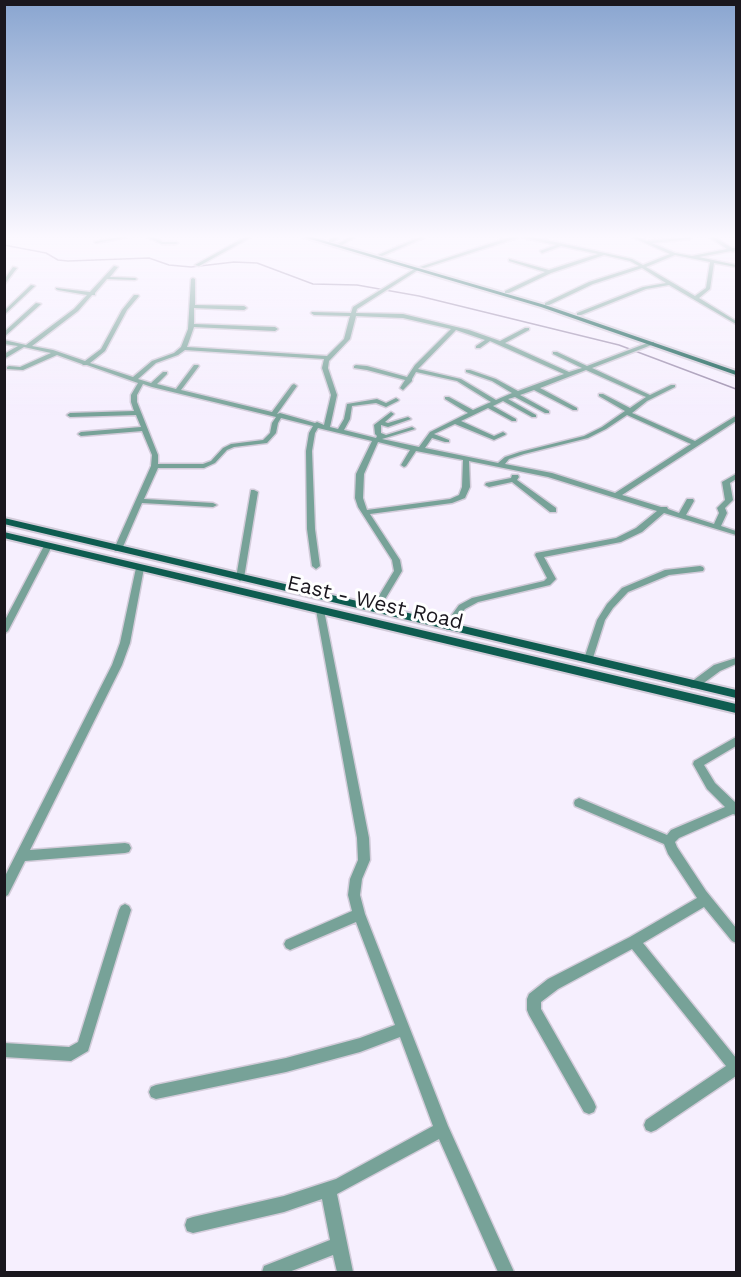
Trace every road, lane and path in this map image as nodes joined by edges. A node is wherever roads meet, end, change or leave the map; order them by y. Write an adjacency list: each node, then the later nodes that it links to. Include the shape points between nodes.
1 (23, 296): 18 (street)
2 (91, 296): 31 (street, via 62,322)
3 (191, 296): 15 (street)
4 (376, 296): 20 (street, via 355,308)
5 (509, 296): 30 (main road)
6 (519, 296): 14 (main road)
7 (565, 296): 14 (street)
8 (626, 296): 19 (street)
9 (692, 296): 12 (street)
10 (700, 296): 12 (street)
11 (136, 297): 38 (street, via 124,310 103,350)
12 (696, 298): 21 (street)
13 (38, 304): 26 (street)
14 (547, 304): 19 (main road)
15 (192, 306): 16 (street); 22 (street)
16 (244, 308)
17 (315, 313): 20 (street)
18 (4, 314)
19 (579, 314): 42 (main road)
20 (354, 315): 24 (street, via 403,316); 37 (street, via 347,339)
21 (736, 323)
22 (191, 324): 23 (street); 33 (street)
23 (275, 329)
24 (454, 329): 27 (street); 44 (street)
25 (527, 329): 29 (street)
26 (4, 334)
27 (490, 339): 29 (street); 32 (street)
28 (6, 343): 31 (street)
29 (500, 343): 47 (street)
30 (652, 343): 40 (street); 48 (main road)
31 (27, 345): 34 (street); 36 (street)
32 (478, 347)
33 (184, 348): 37 (street); 49 (street, via 154,362)
34 (56, 353): 38 (street); 43 (street, via 21,369)
35 (555, 353): 40 (street)
36 (4, 357)
37 (329, 358): 80 (street, via 325,368 334,394)
38 (85, 364): 49 (street)
39 (196, 366): 57 (street)
40 (584, 367): 47 (street); 61 (street)
41 (356, 368): 50 (street)
42 (736, 368)
43 (9, 369)
44 (415, 369): 50 (street); 63 (street, via 459,380)
45 (468, 372): 58 (street, via 494,380)
46 (165, 373): 52 (street)
47 (567, 373): 55 (street)
48 (736, 373)
49 (132, 380): 51 (street)
50 (410, 380): 56 (street)
51 (141, 382): 52 (street); 68 (street, via 133,398)
52 (152, 385): 57 (street)
53 (294, 386): 70 (street)
54 (673, 386): 61 (street)
55 (534, 387): 58 (street); 65 (street)
56 (403, 388)
57 (177, 391): 70 (street)
58 (516, 394): 63 (street); 66 (street)
59 (601, 395): 67 (street)
60 (447, 398): 69 (street)
61 (650, 398): 67 (street)
62 (396, 400): 83 (street, via 386,405 377,401 349,405)
63 (499, 400): 64 (street); 73 (street)
64 (487, 405): 69 (street); 76 (street)
65 (575, 409)
66 (547, 412)
67 (629, 412): 89 (street); 93 (street, via 586,437 522,453)
68 (137, 413): 72 (street); 81 (street)
69 (473, 413): 77 (street)
70 (277, 414): 79 (street); 94 (street, via 273,433 265,442 225,448 204,466)
71 (391, 414): 78 (street)
72 (70, 415)
73 (534, 416)
74 (736, 417): 89 (street)
75 (408, 419): 78 (street)
76 (514, 420)
77 (454, 421): 85 (street, via 492,440); 86 (street)
78 (382, 423): 87 (street, via 377,425)
79 (317, 424): 80 (street); 114 (street, via 309,451)
80 (327, 427): 83 (street)
81 (144, 429): 84 (street); 94 (street)
82 (412, 429): 87 (street)
83 (341, 430): 87 (street)
84 (81, 434)
85 (503, 434)
86 (430, 435): 88 (street); 90 (street)
87 (378, 439): 90 (street); 106 (street, via 358,485)
88 (447, 441)
89 (696, 444): 100 (street)
90 (417, 449): 91 (street); 92 (street)
91 (466, 458): 93 (street); 106 (street, via 466,487 462,496 452,501)
92 (404, 465)
93 (500, 465): 95 (street)
94 (155, 466): 101 (street)
95 (521, 469): 97 (street); 100 (street)
96 (736, 476): 109 (street, via 726,482 729,500 721,508 723,513)
97 (513, 480): 98 (street); 105 (street)
98 (489, 485)
99 (254, 492): 117 (street)
100 (617, 495): 104 (street)
101 (141, 501): 103 (street); 113 (street)
102 (690, 501): 107 (street)
103 (213, 505)
104 (664, 509): 107 (street); 120 (street, via 639,530 618,540 539,555 552,579 547,583 475,600 462,607)
105 (552, 510)
106 (366, 512): 118 (street, via 396,560 398,571)
107 (682, 515): 109 (street)
108 (4, 521): 113 (main road, East - West Road)
109 (717, 526): 110 (street)
110 (736, 533)
111 (4, 535): 112 (main road, East - West Road)
112 (48, 546): 115 (main road, East - West Road); 121 (street)
113 (118, 549): 117 (main road, East - West Road)
114 (316, 566)
115 (140, 568): 119 (main road, East - West Road); 132 (street, via 117,665)
116 (700, 569): 122 (street, via 668,572 625,590 601,620)
117 (240, 578): 118 (main road, East - West Road)
118 (375, 609): 120 (main road, East - West Road)
119 (320, 610): 126 (main road, East - West Road); 136 (street, via 363,838 364,860 354,895)
120 (447, 627): 122 (main road, East - West Road)
121 (4, 631)
122 (589, 659): 124 (main road, East - West Road)
123 (736, 661): 124 (street, via 717,668)
124 (694, 685): 125 (main road, East - West Road)
125 (736, 694)
126 (736, 709)
127 (736, 741): 129 (street, via 698,764 711,786)
128 (579, 802): 130 (street)
129 (735, 809): 130 (street, via 675,834)
130 (669, 841): 134 (street)
131 (125, 848): 132 (street)
132 (21, 856): 133 (street)
133 (4, 891)
134 (705, 900): 137 (street); 138 (street)
135 (125, 910): 141 (street, via 83,1046 71,1054)
136 (359, 914): 139 (street); 140 (street)
137 (736, 937)
138 (634, 941): 142 (street); 144 (street, via 553,984 534,999 534,1010)
139 (290, 945)
140 (403, 1029): 143 (street, via 286,1065); 146 (street)
141 (4, 1050)
142 (736, 1068): 145 (street)
143 (156, 1092)
144 (589, 1107)
145 (651, 1125)
146 (442, 1129): 147 (street); 152 (street)
147 (328, 1190): 148 (street); 149 (street)
148 (193, 1225)
149 (338, 1245): 150 (street); 151 (street)
150 (270, 1272)
151 (345, 1272)
152 (506, 1272)

